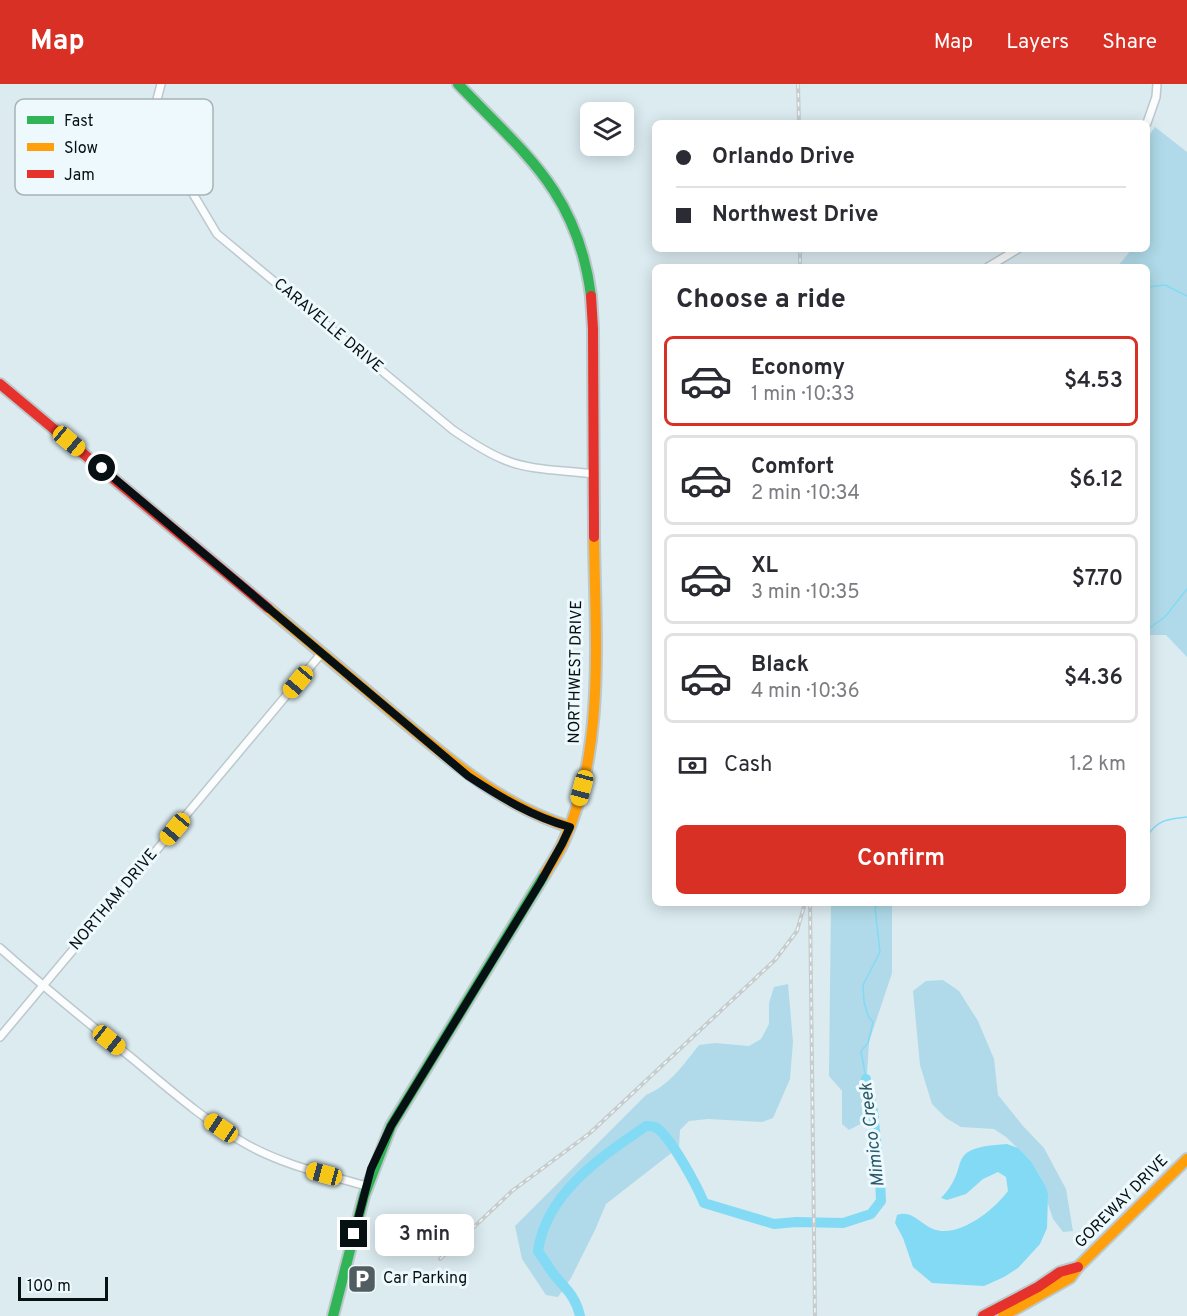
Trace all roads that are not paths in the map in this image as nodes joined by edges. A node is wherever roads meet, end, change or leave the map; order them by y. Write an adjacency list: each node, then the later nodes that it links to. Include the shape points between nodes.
1 (161, 84): 4 (street, CARAVELLE DRIVE)
2 (458, 84): 10 (street, NORTHWEST DRIVE, via 545,177 566,207 580,240 591,297)
3 (1157, 84): 5 (street)
4 (157, 99)
5 (1149, 120)
6 (194, 195): 10 (street, CARAVELLE DRIVE, via 217,234 470,442 507,461)
7 (1013, 252): 8 (street)
8 (993, 264)
9 (0, 384): 11 (street)
10 (593, 474): 12 (street, NORTHWEST DRIVE, via 593,728 586,776)
11 (321, 654): 12 (street, via 468,776 519,806); 14 (street, NORTHAM DRIVE)
12 (570, 827): 17 (street, NORTHWEST DRIVE, via 540,883 391,1126)
13 (0, 948): 14 (street)
14 (43, 986): 15 (street, NORTHAM DRIVE); 17 (street, via 191,1107 246,1144 280,1161)
15 (0, 1037)
16 (1187, 1159): 18 (street, GOREWAY DRIVE)
17 (366, 1186): 19 (street, NORTHWEST DRIVE)
18 (1078, 1267): 20 (street, GOREWAY DRIVE, via 1067,1269); 21 (street, GOREWAY DRIVE, via 1070,1278)
19 (333, 1316)
20 (983, 1316)
21 (1003, 1316)

